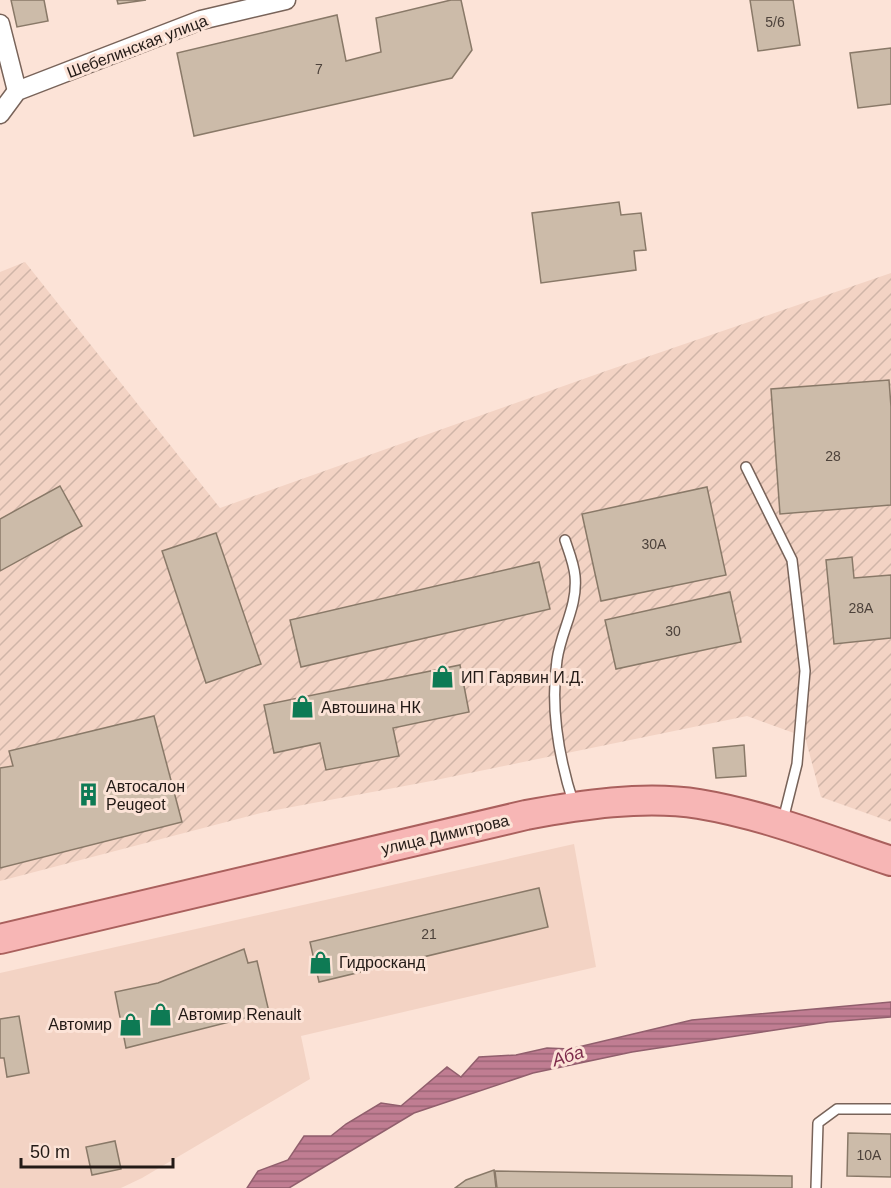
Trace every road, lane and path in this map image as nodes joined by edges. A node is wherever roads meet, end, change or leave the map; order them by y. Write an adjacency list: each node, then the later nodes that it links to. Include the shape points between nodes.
1 (286, 0): 3 (street, Шебелинская улица, via 201,20)
2 (0, 24): 3 (street)
3 (17, 92): 4 (street)
4 (0, 114)
5 (746, 467): 8 (lane, via 792,560 805,671 796,764)
6 (565, 540): 7 (lane, via 575,574 575,592 561,638 555,705 558,749)
7 (575, 807): 8 (main road, улица Димитрова, via 640,801 697,804); 10 (main road, улица Димитрова, via 526,815)
8 (782, 825): 9 (main road, улица Димитрова)
9 (891, 861)
10 (0, 939)
11 (891, 1109): 12 (lane, via 837,1109 818,1123)
12 (816, 1188)

